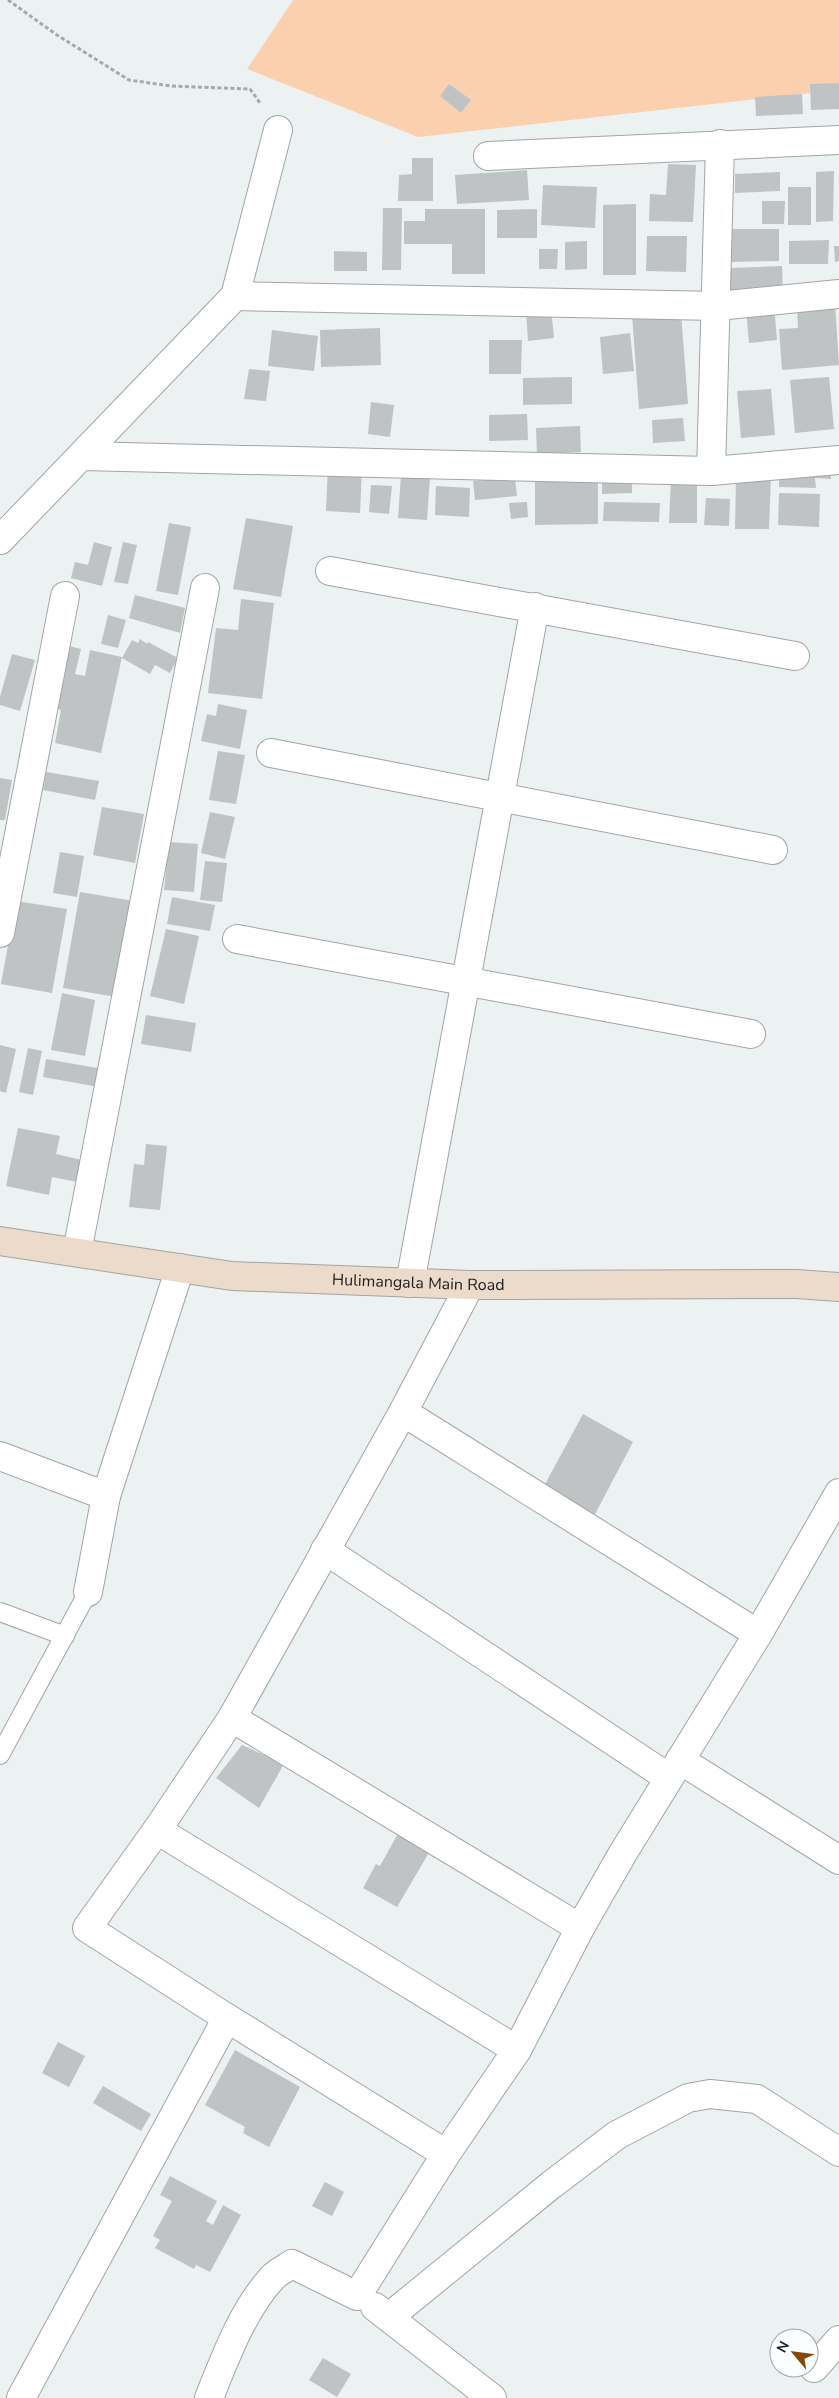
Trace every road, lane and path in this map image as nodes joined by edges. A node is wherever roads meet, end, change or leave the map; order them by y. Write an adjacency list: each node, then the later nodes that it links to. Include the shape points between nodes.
1 (8, 0): 2 (path, via 129,80 171,86 250,89)
2 (278, 130): 7 (street)
3 (839, 140): 4 (street)
4 (720, 144): 5 (street); 8 (street)
5 (488, 156)
6 (839, 294): 8 (street)
7 (235, 296): 8 (street); 9 (street)
8 (717, 306): 11 (street)
9 (82, 456): 11 (street); 12 (street)
10 (839, 460): 11 (street)
11 (711, 471)
12 (0, 540)
13 (330, 570): 16 (street)
14 (205, 588): 26 (street)
15 (65, 596): 21 (street)
16 (535, 607): 17 (street); 19 (street)
17 (795, 656)
18 (271, 753): 19 (street)
19 (500, 797): 20 (street); 23 (street)
20 (773, 850)
21 (0, 933)
22 (237, 939): 23 (street)
23 (465, 983): 24 (street); 28 (street)
24 (751, 1034)
25 (0, 1241): 26 (street, Hulimangala Main Road)
26 (77, 1252): 27 (street, Hulimangala Main Road)
27 (180, 1268): 28 (street, Hulimangala Main Road, via 232,1276); 34 (street)
28 (410, 1283): 29 (street, Hulimangala Main Road)
29 (470, 1285): 30 (street, Hulimangala Main Road, via 797,1284); 31 (street)
30 (839, 1287)
31 (403, 1412): 35 (street); 38 (street)
32 (0, 1456): 34 (street)
33 (839, 1493): 38 (street)
34 (106, 1496): 36 (street)
35 (325, 1550): 40 (street); 42 (street)
36 (88, 1592): 39 (lane)
37 (0, 1612): 39 (lane)
38 (758, 1634): 42 (street)
39 (65, 1636): 41 (lane)
40 (232, 1718): 43 (street); 45 (street)
41 (0, 1755)
42 (674, 1769): 44 (street); 45 (street)
43 (157, 1830): 46 (street, via 87,1928); 47 (street)
44 (839, 1860)
45 (580, 1928): 47 (street)
46 (227, 2018): 49 (street); 54 (street)
47 (517, 2050): 49 (street)
48 (839, 2152): 51 (street, via 757,2099 710,2094 688,2098 617,2135)
49 (446, 2154): 50 (street)
50 (357, 2296): 51 (street); 55 (street, via 292,2264 274,2276 256,2298 240,2328)
51 (389, 2316): 56 (street)
52 (839, 2340): 53 (street)
53 (819, 2362)
54 (21, 2398)
55 (210, 2398)
56 (492, 2398)

